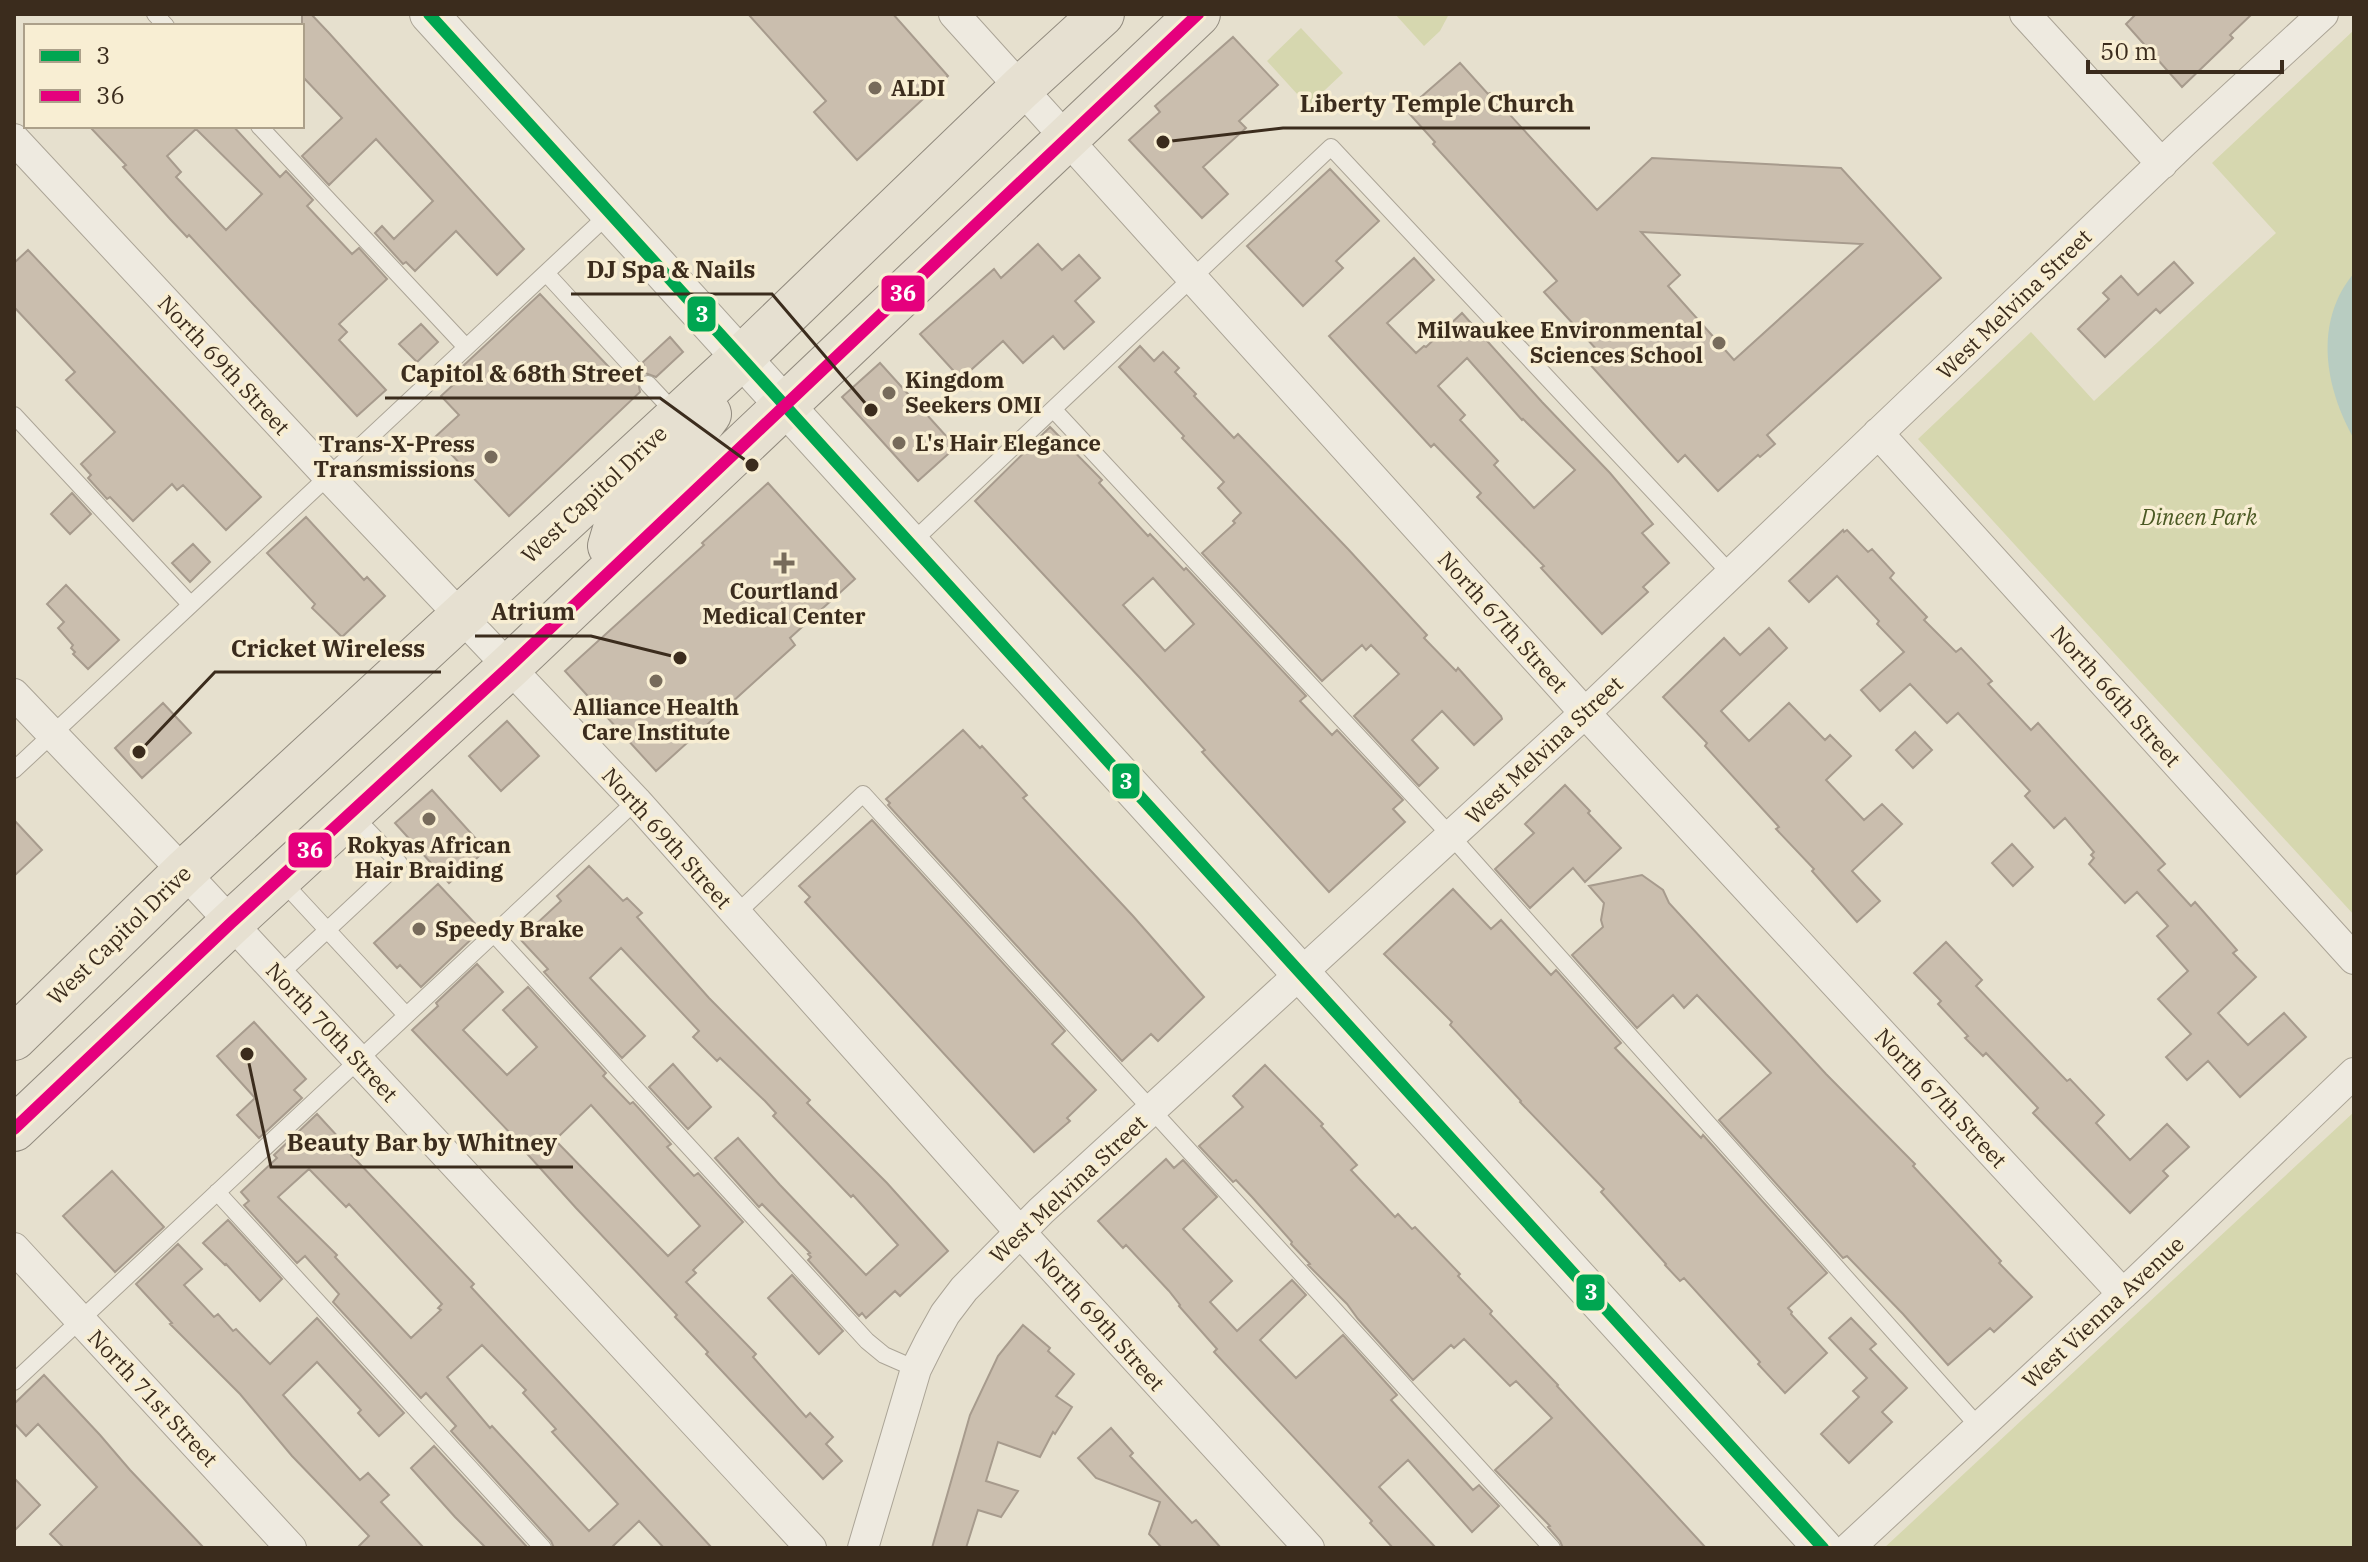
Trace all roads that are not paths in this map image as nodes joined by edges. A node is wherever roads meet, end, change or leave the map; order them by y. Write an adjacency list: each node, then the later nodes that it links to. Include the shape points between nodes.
1 (429, 14): 12 (street)
2 (954, 14): 7 (street, North 67th Street)
3 (1102, 14): 7 (main road, West Capitol Drive)
4 (1198, 14): 9 (main road)
5 (2025, 14): 11 (street)
6 (2310, 18): 11 (street, West Melvina Street)
7 (1021, 88): 9 (street, North 67th Street); 13 (main road, West Capitol Drive)
8 (261, 128): 16 (lane)
9 (1067, 137): 15 (street, North 67th Street); 20 (main road)
10 (14, 139): 25 (street, North 69th Street)
11 (2162, 164): 24 (street, West Melvina Street)
12 (610, 213): 14 (lane); 17 (street)
13 (877, 227): 17 (main road, West Capitol Drive); 20 (main road, via 866,263 817,318 786,372)
14 (546, 273): 16 (lane); 18 (lane)
15 (1192, 277): 21 (lane); 28 (lane, via 1331,147); 33 (street, North 67th Street)
16 (466, 347): 25 (lane)
17 (740, 359): 20 (street); 23 (main road, West Capitol Drive); 27 (main road, via 705,422 616,526 609,543)
18 (635, 370)
19 (648, 384): 23 (lane)
20 (784, 405): 26 (street); 27 (main road)
21 (1053, 409): 26 (lane); 38 (lane)
22 (14, 415): 29 (lane)
23 (678, 416): 30 (main road, West Capitol Drive)
24 (1878, 433): 28 (street, West Melvina Street); 45 (street, North 66th Street)
25 (328, 476): 29 (lane); 30 (street, North 69th Street)
26 (910, 544): 46 (street)
27 (613, 568): 31 (main road)
28 (1731, 574): 33 (street, West Melvina Street)
29 (190, 604): 34 (lane)
30 (461, 617): 31 (street, North 69th Street); 39 (main road, West Capitol Drive)
31 (509, 667): 36 (street, North 69th Street); 37 (main road)
32 (14, 694): 34 (street, North 70th Street)
33 (1585, 713): 38 (street, West Melvina Street); 57 (street, North 67th Street)
34 (52, 734): 35 (lane); 39 (street, North 70th Street)
35 (14, 770)
36 (636, 801): 41 (street, North 69th Street); 44 (lane)
37 (351, 812): 40 (main road); 43 (lane, via 399,863)
38 (1451, 836): 46 (street, West Melvina Street); 61 (lane)
39 (184, 872): 42 (street, North 70th Street); 49 (main road, West Capitol Drive)
40 (280, 879): 42 (main road); 43 (lane)
41 (736, 914): 52 (lane, via 863,794); 55 (street, North 69th Street)
42 (231, 923): 47 (street, North 70th Street); 53 (main road)
43 (327, 930): 47 (lane); 48 (lane)
44 (494, 934): 48 (lane); 59 (lane, via 867,1341)
45 (2354, 959)
46 (1302, 973): 52 (street, West Melvina Street); 68 (street)
47 (279, 975): 50 (street, North 70th Street)
48 (406, 1015): 50 (lane)
49 (14, 1038)
50 (358, 1060): 54 (lane); 64 (street, North 70th Street)
51 (2354, 1073): 57 (street, West Vienna Avenue)
52 (1151, 1111): 55 (street, West Melvina Street); 67 (lane)
53 (14, 1129)
54 (217, 1192): 58 (lane); 63 (lane)
55 (1020, 1232): 59 (street, West Melvina Street, via 945,1314); 66 (street, North 69th Street)
56 (14, 1248): 58 (street, North 71st Street)
57 (2123, 1294): 61 (street, West Vienna Avenue)
58 (80, 1320): 60 (lane); 62 (street, North 71st Street)
59 (916, 1369): 65 (street, West Melvina Street)
60 (14, 1382)
61 (1979, 1427): 69 (street, West Vienna Avenue)
62 (291, 1548)
63 (543, 1548)
64 (811, 1548)
65 (863, 1548)
66 (1309, 1548)
67 (1552, 1548)
68 (1823, 1548)
69 (1849, 1548)

